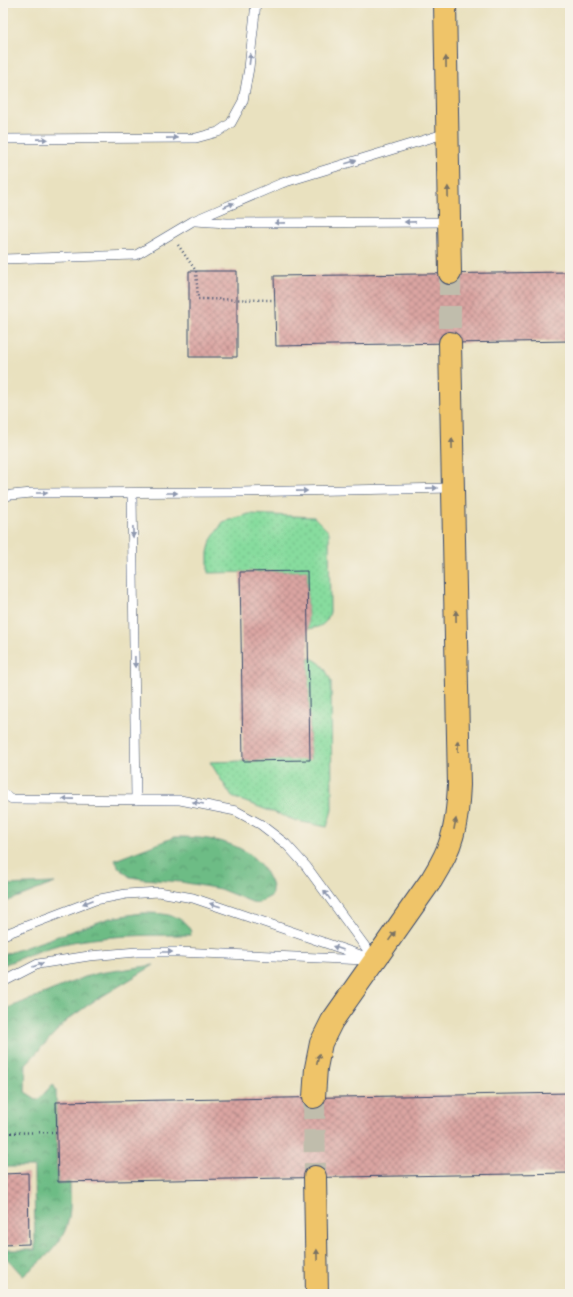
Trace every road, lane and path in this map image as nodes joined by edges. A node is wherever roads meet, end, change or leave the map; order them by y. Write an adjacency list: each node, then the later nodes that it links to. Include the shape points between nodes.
1 (256, 3): 4 (lane, one-way to 1, via 196,138 218,132 231,123 243,101)
2 (445, 3): 3 (highway, one-way to 2)
3 (447, 133): 5 (lane, one-way to 3, via 282,183); 6 (highway, one-way to 3)
4 (3, 139)
5 (193, 221): 6 (lane, one-way to 5); 7 (lane)
6 (449, 222): 9 (highway)
7 (170, 234): 8 (lane, via 136,255); 10 (path, via 196,271 198,299)
8 (3, 259)
9 (450, 274)
10 (275, 300)
11 (450, 343): 12 (highway, one-way to 11)
12 (453, 488): 13 (lane, one-way to 12); 18 (highway, one-way to 12, via 443,860 452,838 458,809)
13 (132, 493): 14 (lane, one-way to 13, via 32,493); 16 (lane, one-way to 16)
14 (3, 497)
15 (3, 794): 16 (lane, one-way to 15, via 12,799)
16 (136, 800): 18 (lane, one-way to 16, via 306,866 286,844 260,824 236,810 180,800)
17 (3, 935): 18 (lane, one-way to 17, via 206,902 160,892 126,894 96,900)
18 (375, 960): 19 (lane, one-way to 18, via 38,964 137,952); 20 (highway, one-way to 18, via 316,1068 322,1043 332,1021)
19 (3, 982)
20 (314, 1097)
21 (57, 1132): 22 (path)
22 (3, 1133)
23 (315, 1177): 24 (highway, one-way to 23)
24 (317, 1294)

